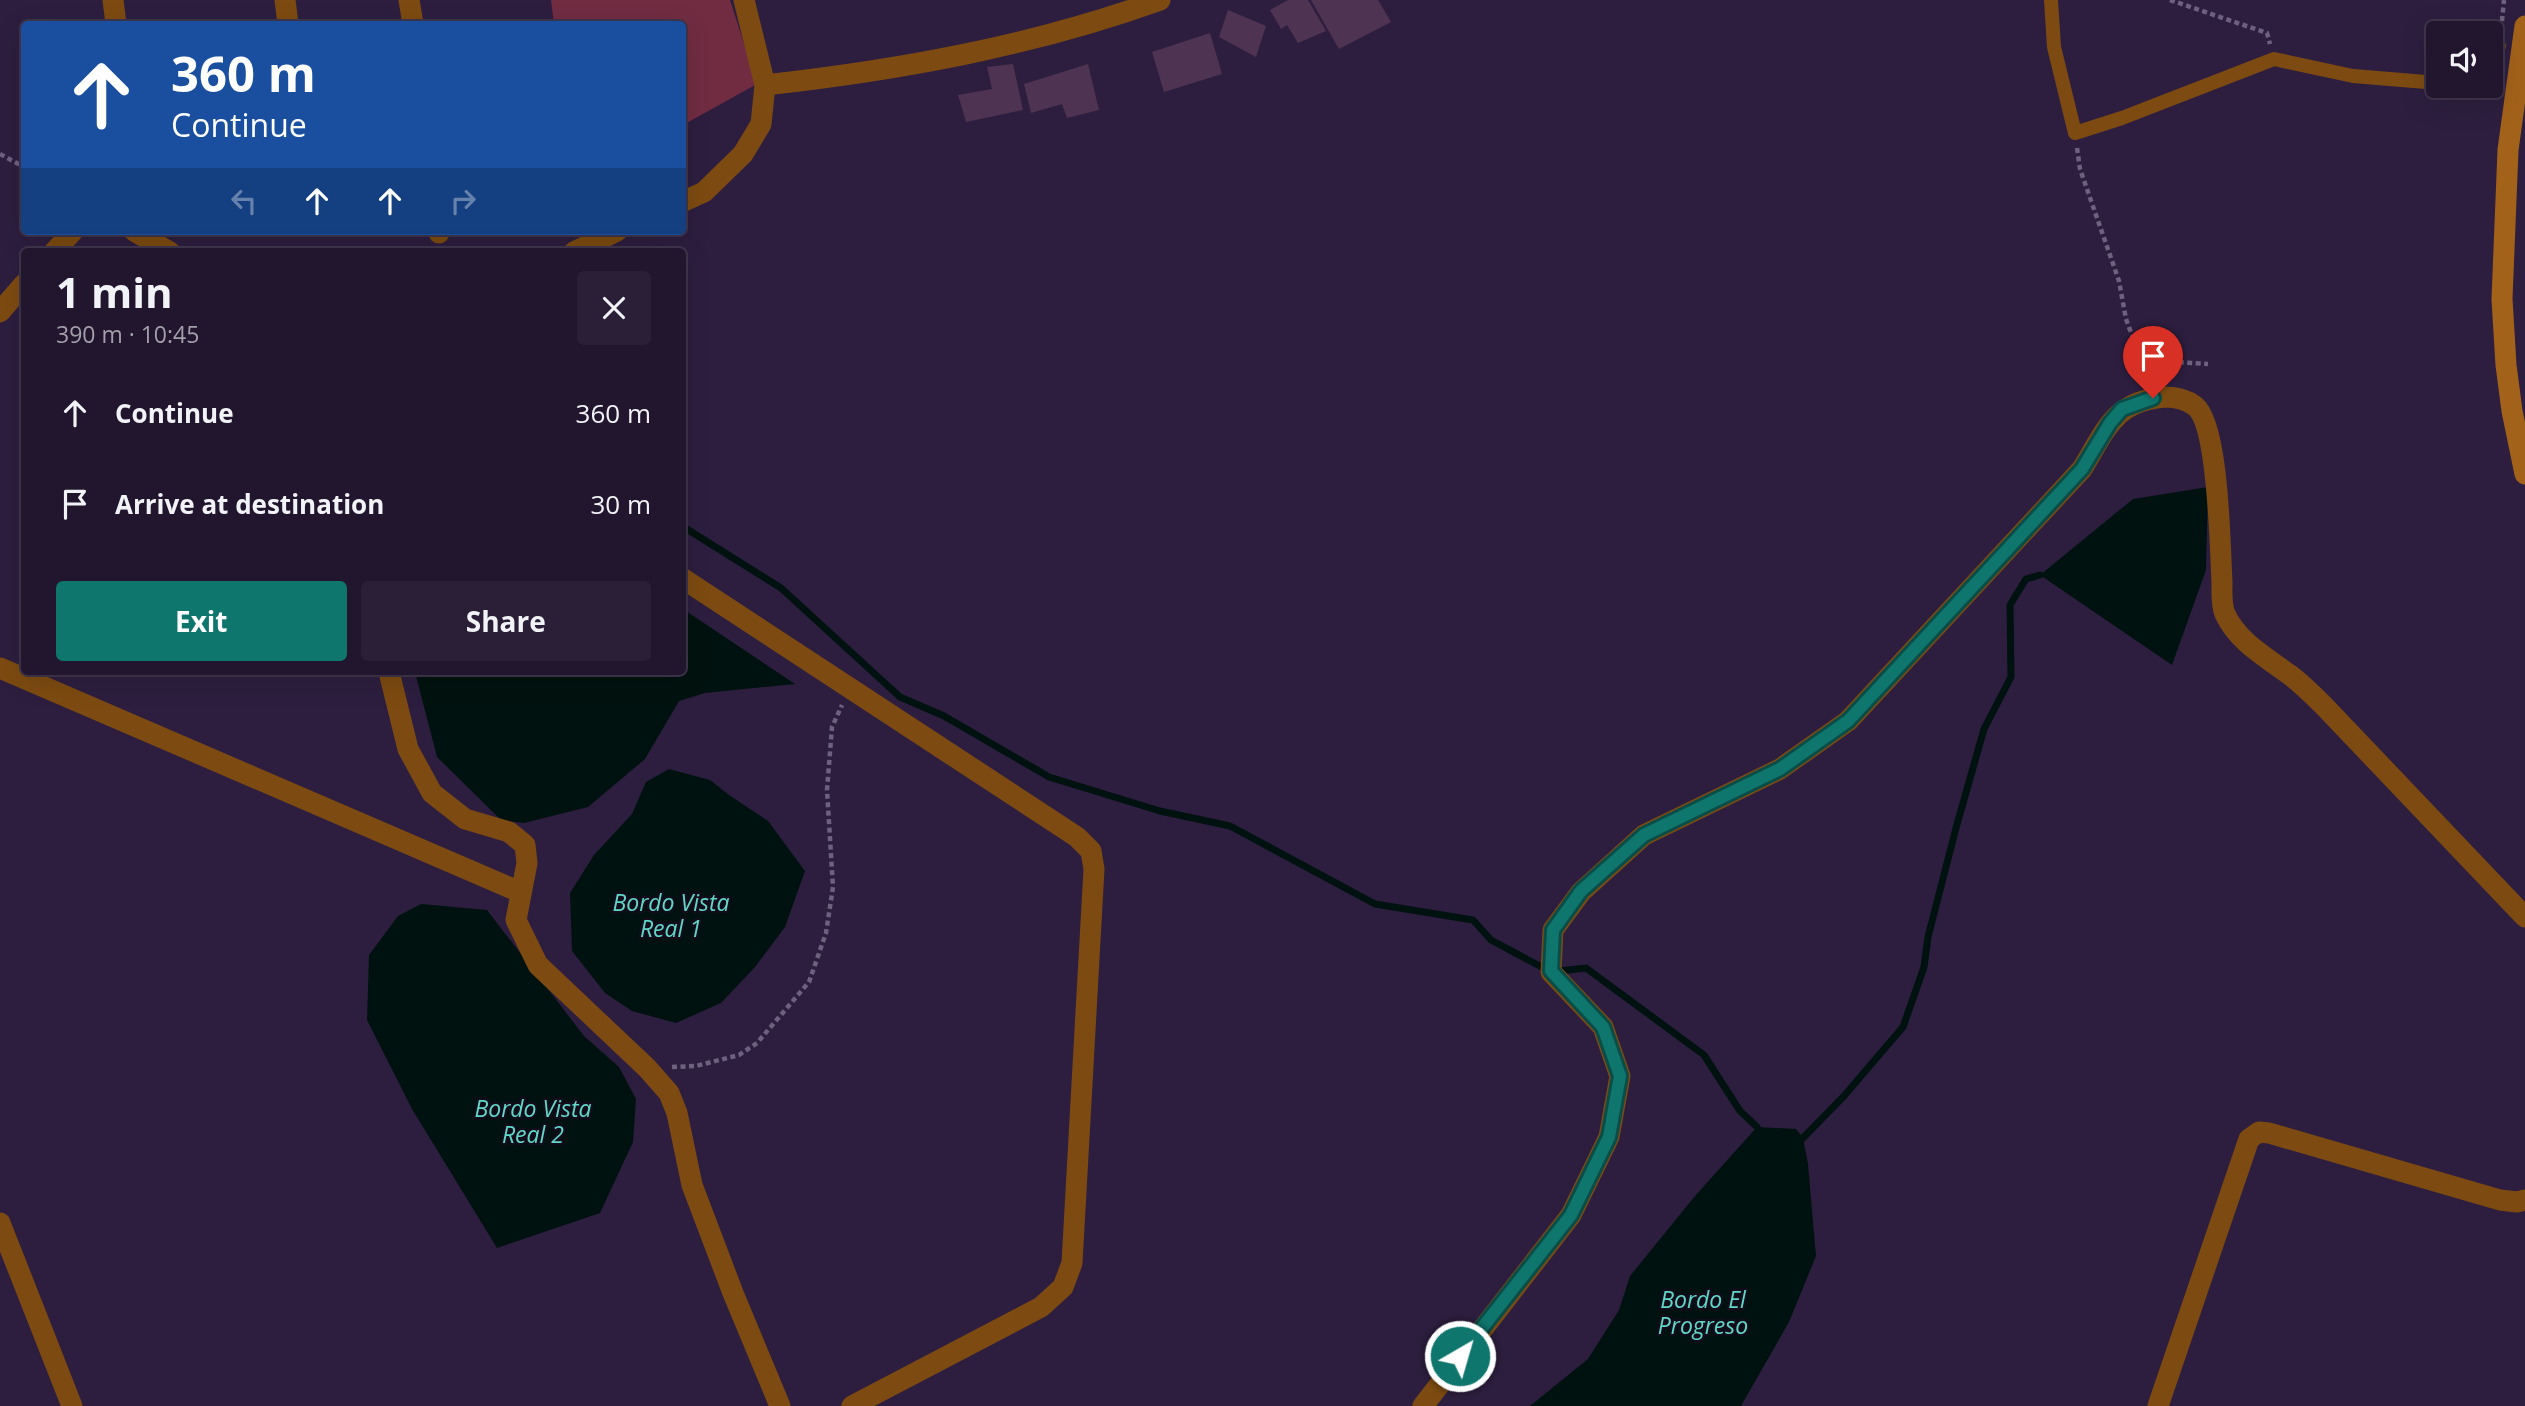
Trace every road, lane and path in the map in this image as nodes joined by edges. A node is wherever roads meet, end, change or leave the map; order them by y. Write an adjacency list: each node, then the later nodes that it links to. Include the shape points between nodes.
1 (113, 0): 8 (street)
2 (285, 0): 9 (street)
3 (409, 0): 10 (street)
4 (744, 0): 14 (street)
5 (1160, 0): 14 (street, via 1103,21 1007,46 915,65)
6 (2051, 0): 15 (lane, via 2054,47)
7 (2170, 0): 12 (path, via 2267,33)
8 (116, 21)
9 (288, 21)
10 (412, 21)
11 (2525, 26): 28 (street, via 2508,150 2502,299 2512,411)
12 (2274, 59): 13 (lane, via 2353,76); 15 (lane)
13 (2426, 82)
14 (765, 85): 18 (street, via 761,124 743,154 704,192)
15 (2075, 133): 27 (path, via 2080,169 2137,349 2161,361)
16 (0, 153): 17 (path)
17 (21, 165)
18 (686, 200)
19 (69, 235): 22 (street)
20 (141, 235): 23 (street)
21 (609, 235): 24 (street)
22 (58, 248)
23 (163, 248)
24 (582, 248)
25 (21, 288): 26 (street)
26 (0, 312)
27 (2208, 364)
28 (2525, 474)
29 (686, 581): 40 (street, via 1077,837 1091,851 1094,869 1072,1263 1063,1287 1041,1307)
30 (0, 668): 33 (street)
31 (390, 675): 33 (street, via 408,749 432,793 465,819 509,832 525,845 527,863)
32 (839, 708): 35 (path, via 832,727 827,790 833,887 826,933 809,982 757,1043 739,1055 696,1066)
33 (520, 892): 35 (street, via 516,920 538,965)
34 (2525, 917): 41 (street, via 2325,707 2242,638 2224,612 2218,493 2206,426 2196,406 2176,397 2153,398 2122,409 2082,469 1848,721 1780,769 1644,835 1581,891 1553,930 1551,971 1603,1027 1620,1076 1609,1137 1571,1215)
35 (647, 1068): 39 (street, via 669,1093 677,1113 692,1185)
36 (2525, 1200): 42 (street, via 2500,1200 2259,1132 2249,1139)
37 (0, 1223): 38 (street)
38 (72, 1406)
39 (780, 1406)
40 (852, 1406)
41 (1423, 1406)
42 (2158, 1406)

